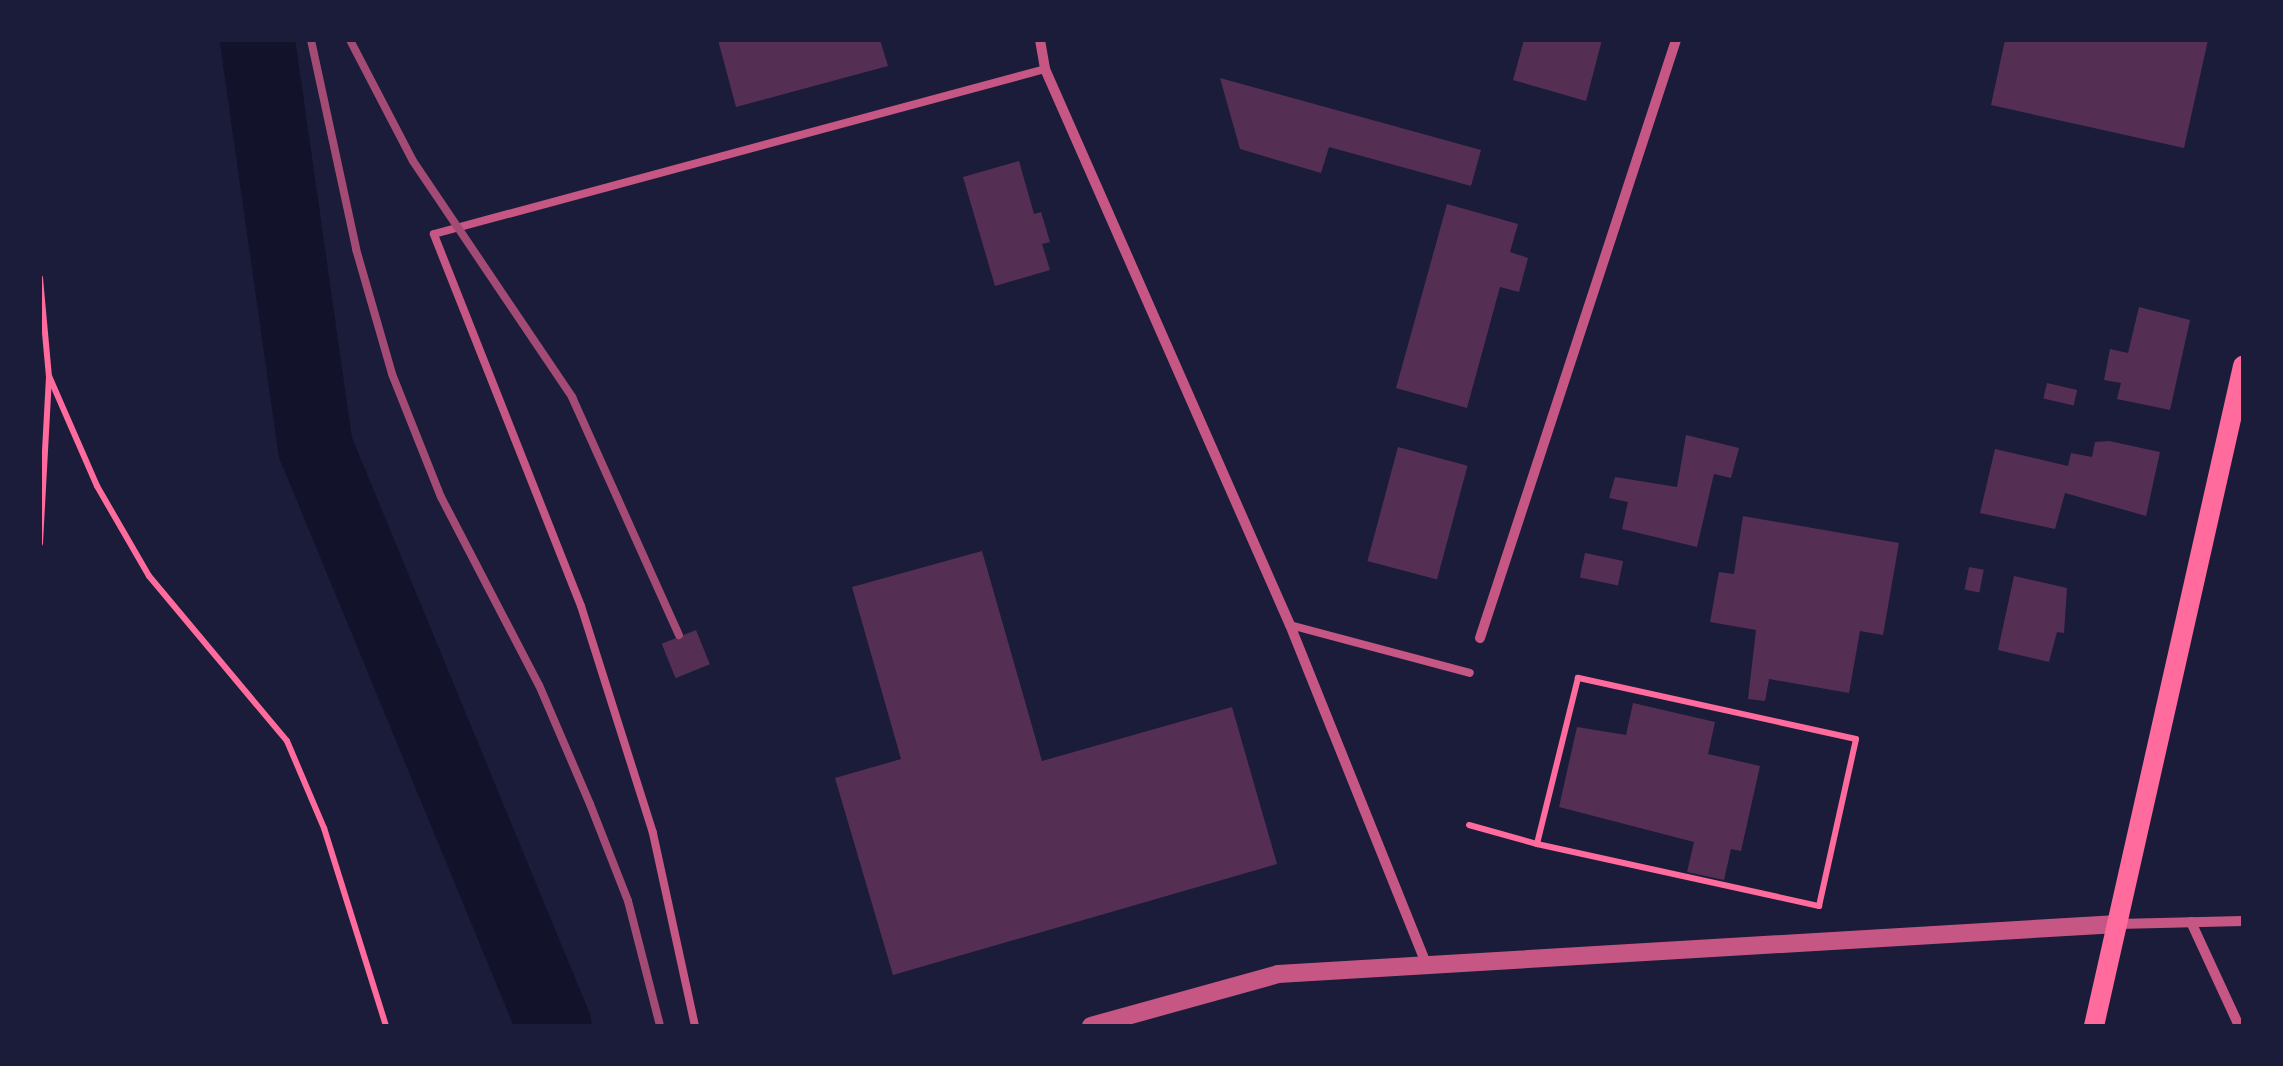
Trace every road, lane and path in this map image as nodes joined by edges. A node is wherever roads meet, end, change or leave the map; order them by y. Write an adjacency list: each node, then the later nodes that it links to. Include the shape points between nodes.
1 (1040, 40): 3 (street)
2 (1676, 40): 9 (street)
3 (1046, 69): 8 (street); 18 (lane, via 434,234 580,606 652,832)
4 (40, 278): 6 (path)
5 (2243, 366): 15 (main road)
6 (50, 376): 7 (path); 17 (path, via 96,486 149,576 287,741 324,828)
7 (40, 543)
8 (1290, 625): 10 (lane); 16 (street)
9 (1480, 638)
10 (1470, 673)
11 (1469, 825): 12 (path)
12 (1536, 844): 12 (path, via 1819,906 1856,739 1578,678)
13 (2243, 921): 14 (street)
14 (2192, 922): 15 (street); 21 (street)
15 (2118, 924): 16 (street); 20 (main road)
16 (1425, 962): 19 (street, via 1278,974)
17 (386, 1026)
18 (695, 1026)
19 (1091, 1026)
20 (2094, 1026)
21 (2239, 1026)

